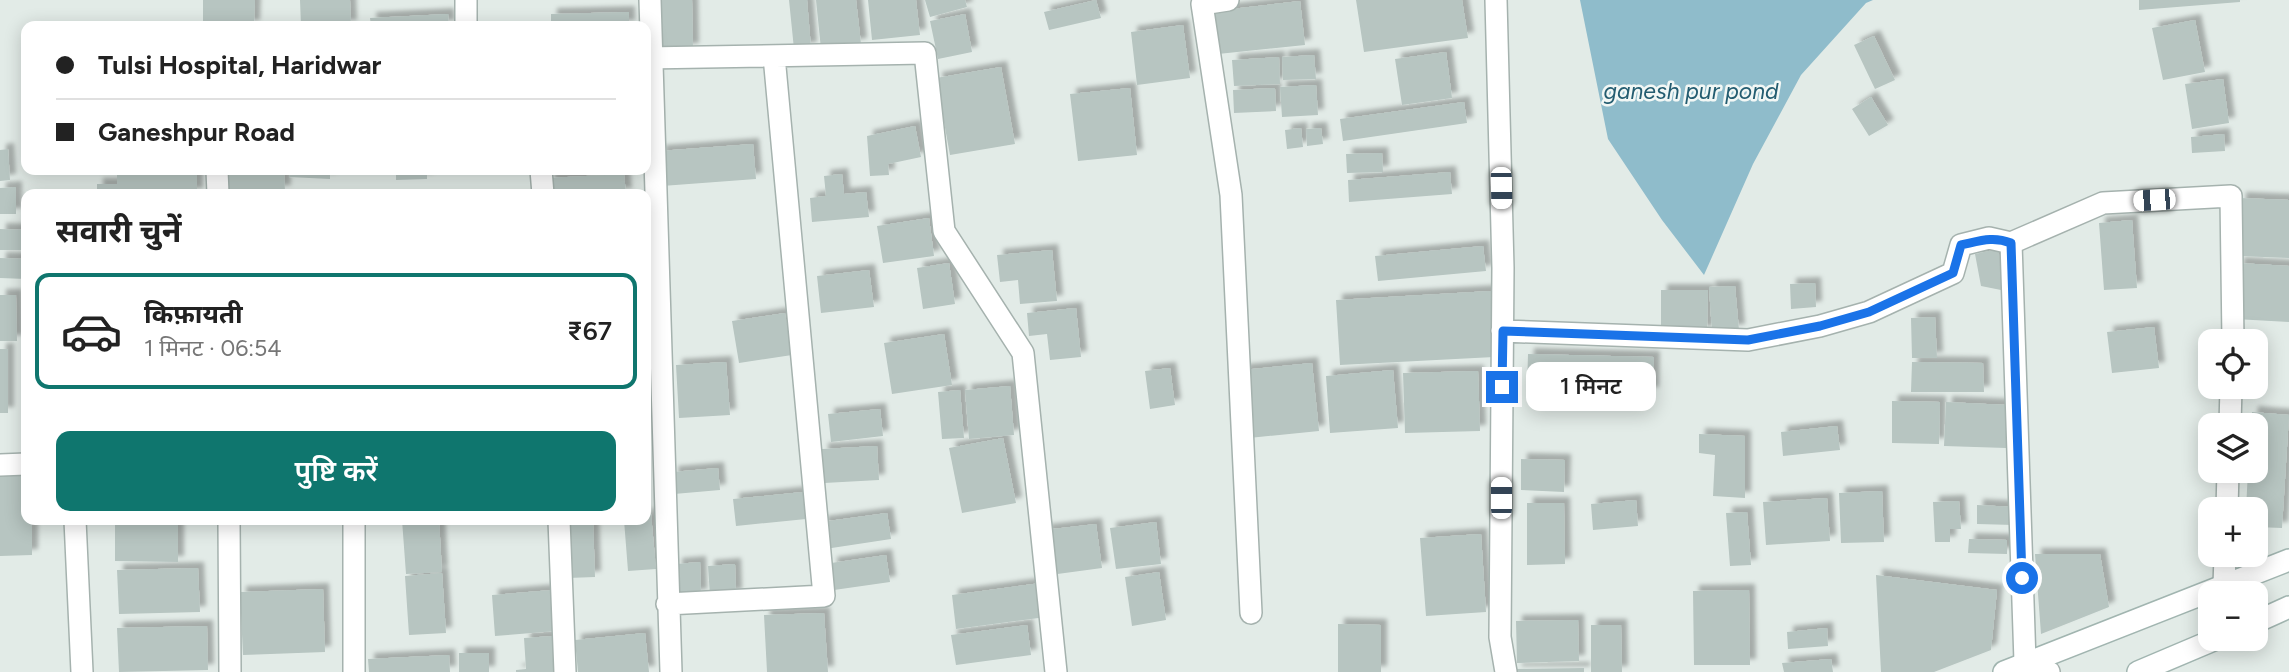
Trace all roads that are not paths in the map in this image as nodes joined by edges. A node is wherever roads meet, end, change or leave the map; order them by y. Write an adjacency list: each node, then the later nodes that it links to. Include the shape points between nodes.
1 (466, 0): 5 (street)
2 (650, 0): 6 (street)
3 (1228, 0): 24 (street, via 1202,4 1231,195)
4 (1496, 0): 12 (street)
5 (466, 21)
6 (650, 21)
7 (774, 56): 8 (street); 22 (street, via 824,596); 33 (street, via 925,53 944,231 1023,353)
8 (651, 58)
9 (651, 119): 22 (street)
10 (2011, 243): 11 (street, via 2103,203 2231,196); 12 (street, via 1989,238 1961,245 1953,273 1869,312 1748,340); 27 (street)
11 (2233, 329)
12 (1503, 331): 34 (street, via 1500,637)
13 (21, 464): 14 (street)
14 (0, 465)
15 (75, 525): 28 (street)
16 (229, 525): 29 (street)
17 (354, 525): 30 (street)
18 (559, 525): 31 (street)
19 (2289, 560): 20 (street)
20 (2236, 581)
21 (2198, 596): 27 (street)
22 (667, 604): 32 (street)
23 (2289, 607): 25 (street)
24 (1251, 613)
25 (2268, 617)
26 (2198, 647): 37 (street)
27 (2025, 662): 35 (street); 36 (street)
28 (82, 672)
29 (230, 672)
30 (354, 672)
31 (565, 672)
32 (670, 672)
33 (1056, 672)
34 (1506, 672)
35 (2004, 672)
36 (2049, 672)
37 (2138, 672)

